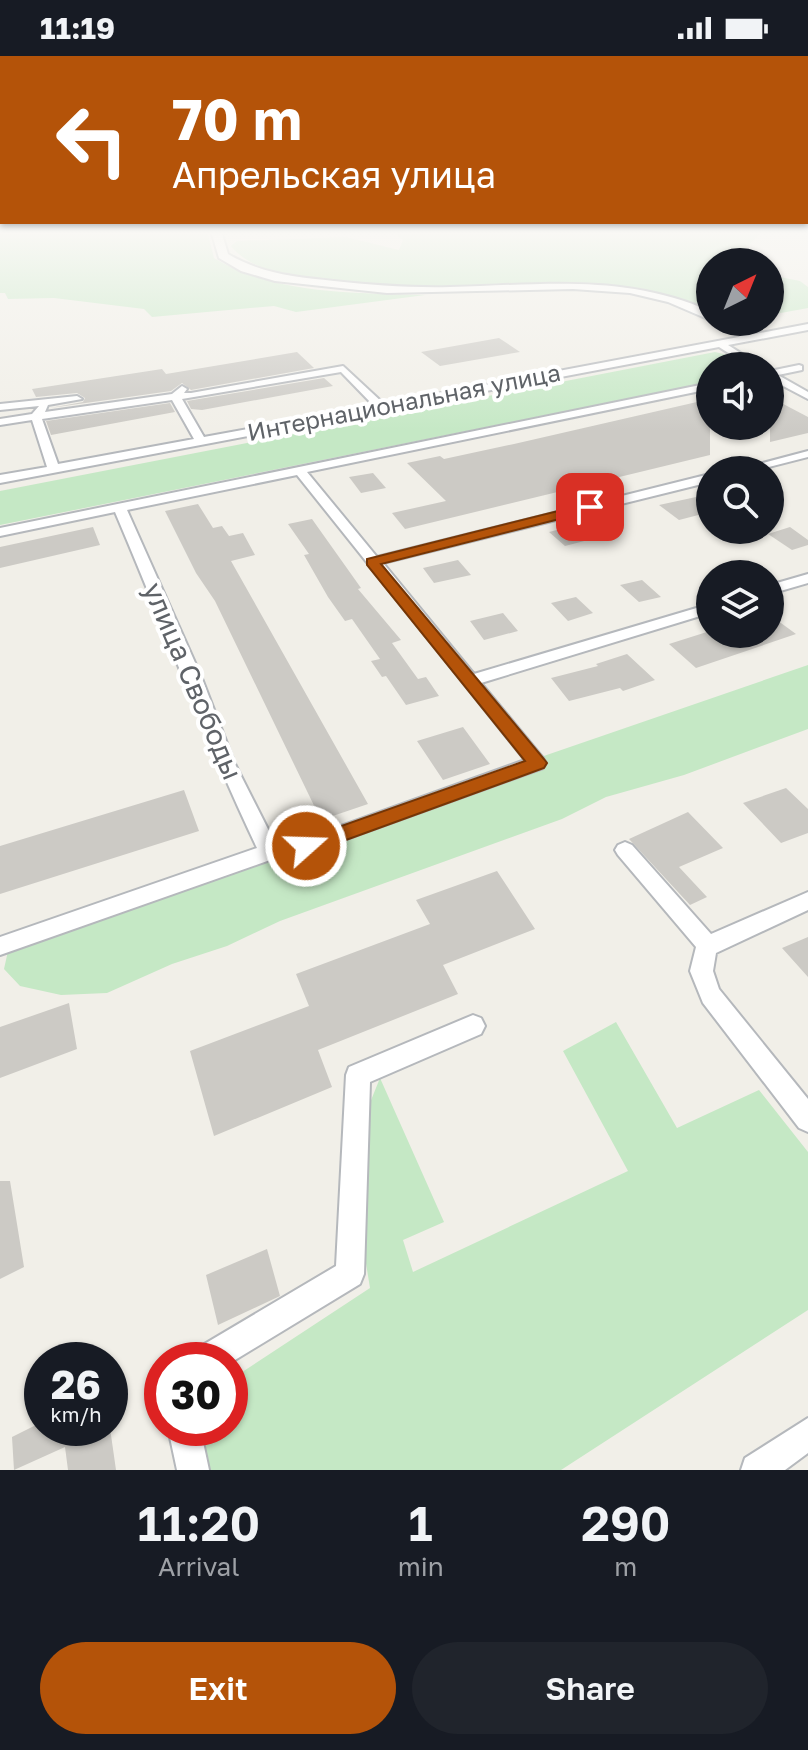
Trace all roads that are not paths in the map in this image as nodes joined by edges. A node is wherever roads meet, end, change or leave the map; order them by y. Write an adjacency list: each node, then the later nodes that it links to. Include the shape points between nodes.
1 (672, 300): 2 (street)
2 (696, 310)
3 (808, 327): 4 (street, Интернациональная улица)
4 (750, 337): 5 (street, Интернациональная улица)
5 (721, 344): 6 (street); 17 (street, Интернациональная улица)
6 (734, 352)
7 (799, 368): 9 (street)
8 (343, 369): 11 (street, via 331,362); 13 (street); 17 (street)
9 (784, 371)
10 (784, 382): 14 (street)
11 (186, 383): 13 (street); 15 (street)
12 (696, 389): 24 (street, Интернациональная улица)
13 (175, 396): 18 (street); 20 (street)
14 (808, 396)
15 (48, 402): 16 (street); 18 (street)
16 (0, 407)
17 (381, 407): 20 (street, Интернациональная улица)
18 (36, 416): 19 (street); 23 (street)
19 (0, 422)
20 (201, 441): 23 (street, Интернациональная улица)
21 (808, 454): 22 (street)
22 (784, 460)
23 (54, 469): 25 (street, Интернациональная улица)
24 (300, 471): 27 (street, Интернациональная улица); 29 (street)
25 (0, 479)
26 (696, 481): 29 (street)
27 (120, 508): 28 (street, Интернациональная улица); 35 (street, улица Свободы, via 226,764)
28 (0, 532)
29 (372, 562): 33 (street)
30 (808, 578): 31 (street)
31 (784, 586)
32 (696, 612): 33 (street)
33 (470, 681): 35 (street, via 537,763 306,846)
34 (625, 850): 38 (street)
35 (269, 852): 37 (street)
36 (808, 901): 38 (street)
37 (0, 946)
38 (708, 946): 40 (street, via 700,958 711,996)
39 (473, 1026): 41 (street, via 358,1075 350,1274)
40 (808, 1119)
41 (237, 1342)
42 (808, 1434): 45 (street)
43 (188, 1446): 44 (street)
44 (193, 1470)
45 (757, 1470)

